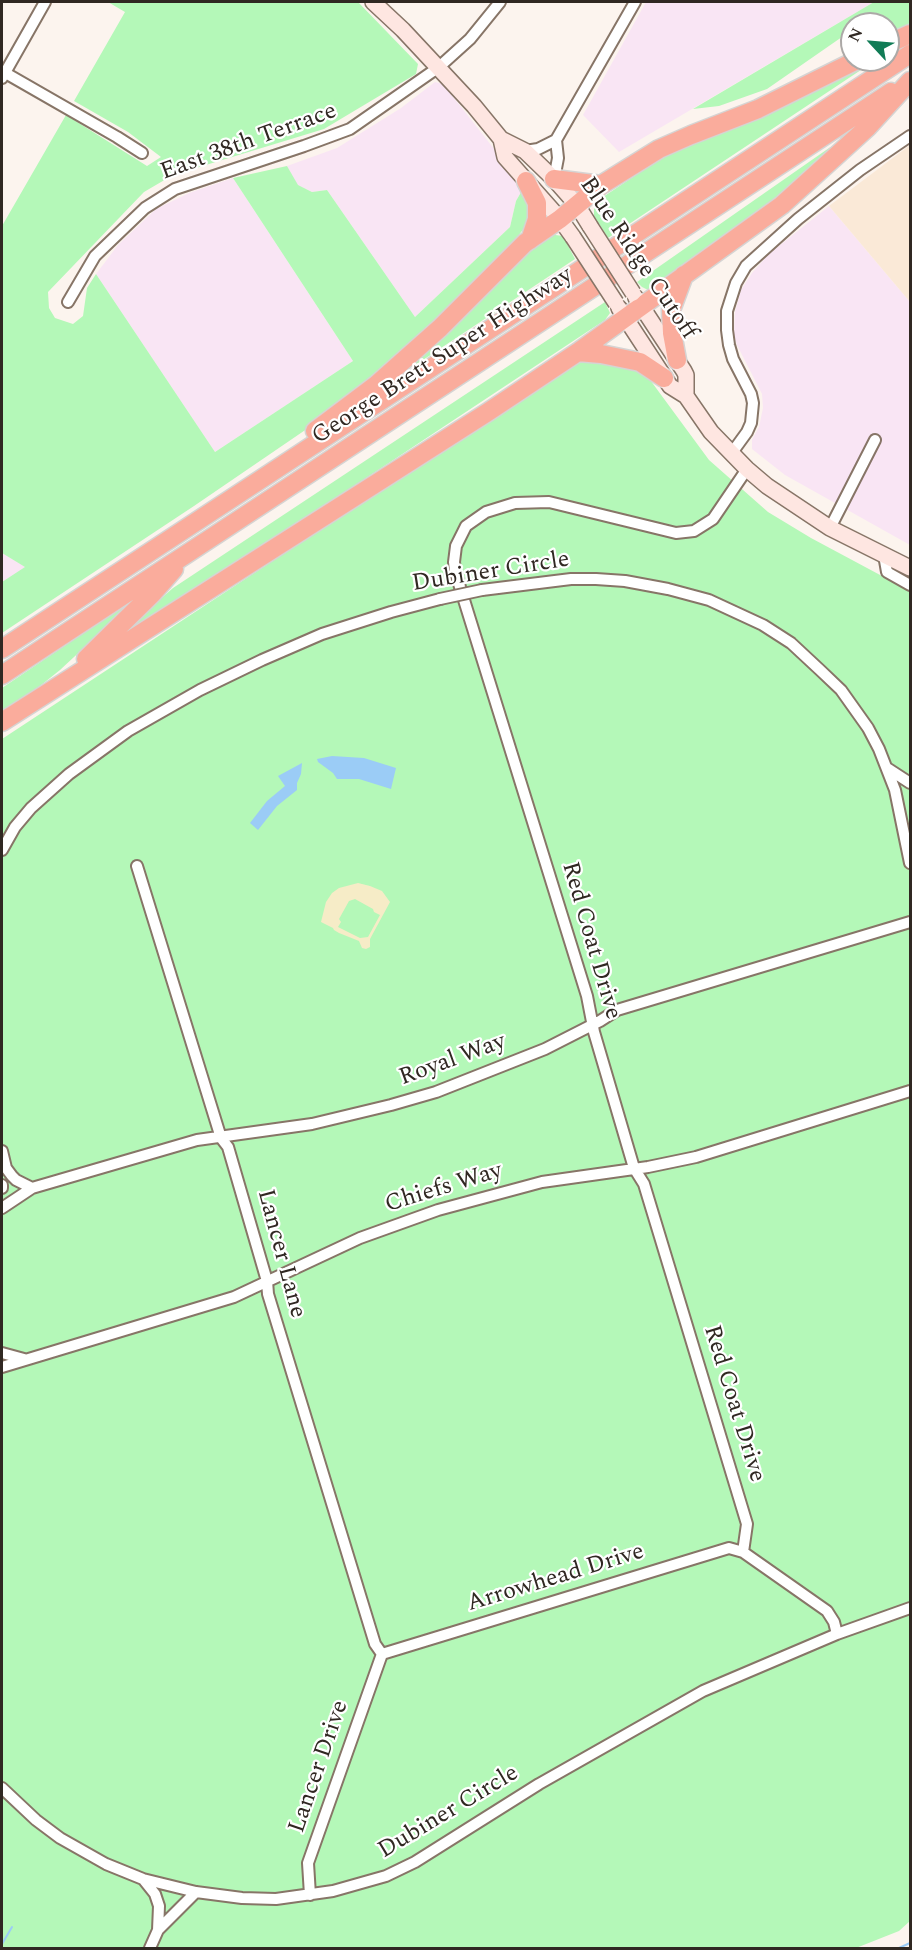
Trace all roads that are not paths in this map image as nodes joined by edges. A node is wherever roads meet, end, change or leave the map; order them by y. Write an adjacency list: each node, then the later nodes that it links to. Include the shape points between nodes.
1 (45, 2): 8 (street)
2 (373, 2): 6 (main road, Blue Ridge Cutoff)
3 (501, 2): 6 (street, East 38th Terrace, via 470,39)
4 (635, 2): 12 (street)
5 (910, 54): 32 (highway, George Brett Super Highway)
6 (439, 67): 11 (main road, Blue Ridge Cutoff); 23 (street, East 38th Terrace, via 350,129 175,189 145,208 95,256)
7 (840, 68): 17 (highway, via 758,109 659,149)
8 (3, 74): 14 (street)
9 (910, 80): 21 (highway, via 868,127 782,205); 34 (highway, George Brett Super Highway)
10 (910, 136): 30 (street, via 798,219 746,266 736,283 727,311 729,345 753,403 751,423)
11 (501, 139): 13 (main road, Blue Ridge Cutoff); 16 (main road, Blue Ridge Cutoff, via 506,157)
12 (556, 140): 13 (street); 15 (street)
13 (525, 151): 15 (main road, Blue Ridge Cutoff)
14 (142, 153)
15 (554, 179): 17 (highway); 18 (main road, Blue Ridge Cutoff)
16 (526, 181): 19 (main road, Blue Ridge Cutoff); 20 (highway, via 537,203)
17 (601, 185): 18 (highway)
18 (577, 205): 19 (highway); 22 (main road, Blue Ridge Cutoff, bridge)
19 (560, 219): 20 (highway); 24 (main road, Blue Ridge Cutoff, bridge)
20 (530, 240): 32 (highway, via 376,386 320,426)
21 (684, 275): 22 (highway); 26 (highway, via 671,310)
22 (637, 299): 24 (highway); 26 (main road, Blue Ridge Cutoff)
23 (68, 302)
24 (620, 310): 25 (highway); 27 (main road, Blue Ridge Cutoff)
25 (578, 352): 27 (highway, via 621,356 640,362); 40 (highway)
26 (677, 360): 28 (main road, Blue Ridge Cutoff, via 686,375)
27 (664, 378): 28 (main road, Blue Ridge Cutoff, via 670,387)
28 (686, 396): 30 (main road, Blue Ridge Cutoff)
29 (875, 440): 33 (street)
30 (731, 454): 31 (main road, Blue Ridge Cutoff)
31 (747, 469): 33 (main road, Blue Ridge Cutoff); 48 (street, Red Coat Drive, via 713,519 694,531 676,533 558,504 528,502 479,516 466,526 456,546 455,571)
32 (270, 473): 38 (highway, George Brett Super Highway)
33 (830, 528): 35 (main road, Blue Ridge Cutoff)
34 (191, 550): 39 (highway, George Brett Super Highway); 40 (highway)
35 (884, 555): 36 (main road, Blue Ridge Cutoff); 37 (street, via 887,572)
36 (910, 568)
37 (910, 585)
38 (2, 649)
39 (2, 675)
40 (63, 681): 41 (highway)
41 (2, 722)
42 (887, 768): 43 (street); 44 (street, Dubiner Circle, bridge, via 868,728 841,690 791,643 763,625 709,600 625,581 548,581 482,590 382,614 322,634 200,690 128,731 76,768 31,808); 45 (street, Dubiner Circle)
43 (910, 783)
44 (2, 850)
45 (910, 863)
46 (137, 866): 50 (street, Lancer Lane)
47 (910, 922): 48 (street, Royal Way, via 617,1010)
48 (593, 1025): 50 (street, Royal Way, via 545,1049 436,1092 312,1124); 52 (street, Red Coat Drive)
49 (910, 1091): 52 (street, Chiefs Way, via 696,1156)
50 (221, 1138): 53 (street, Royal Way, via 197,1140); 55 (street, Lancer Lane, via 228,1147)
51 (2, 1151): 53 (street, via 12,1176)
52 (634, 1168): 55 (street, Chiefs Way, via 542,1182 438,1209 366,1236); 59 (street, Red Coat Drive, via 644,1184 747,1524)
53 (32, 1188): 54 (street, Royal Way)
54 (2, 1208)
55 (267, 1281): 57 (street, Chiefs Way, via 234,1297); 62 (street, Lancer Lane, via 267,1294 375,1644)
56 (2, 1353): 57 (street)
57 (27, 1359): 58 (street, Chiefs Way)
58 (2, 1367)
59 (742, 1552): 61 (street, via 827,1611); 62 (street, Arrowhead Drive, via 729,1548)
60 (910, 1608): 61 (street, Dubiner Circle)
61 (837, 1634): 66 (street, Dubiner Circle, via 694,1696 539,1784 416,1862 362,1884)
62 (382, 1654): 66 (street, Lancer Drive, via 308,1863)
63 (2, 1788): 64 (street, Dubiner Circle, via 60,1838)
64 (143, 1879): 65 (street, Dubiner Circle); 67 (street, via 159,1906)
65 (196, 1892): 66 (street, Dubiner Circle, via 276,1899); 67 (street)
66 (310, 1895)
67 (158, 1929): 68 (street)
68 (150, 1948)

